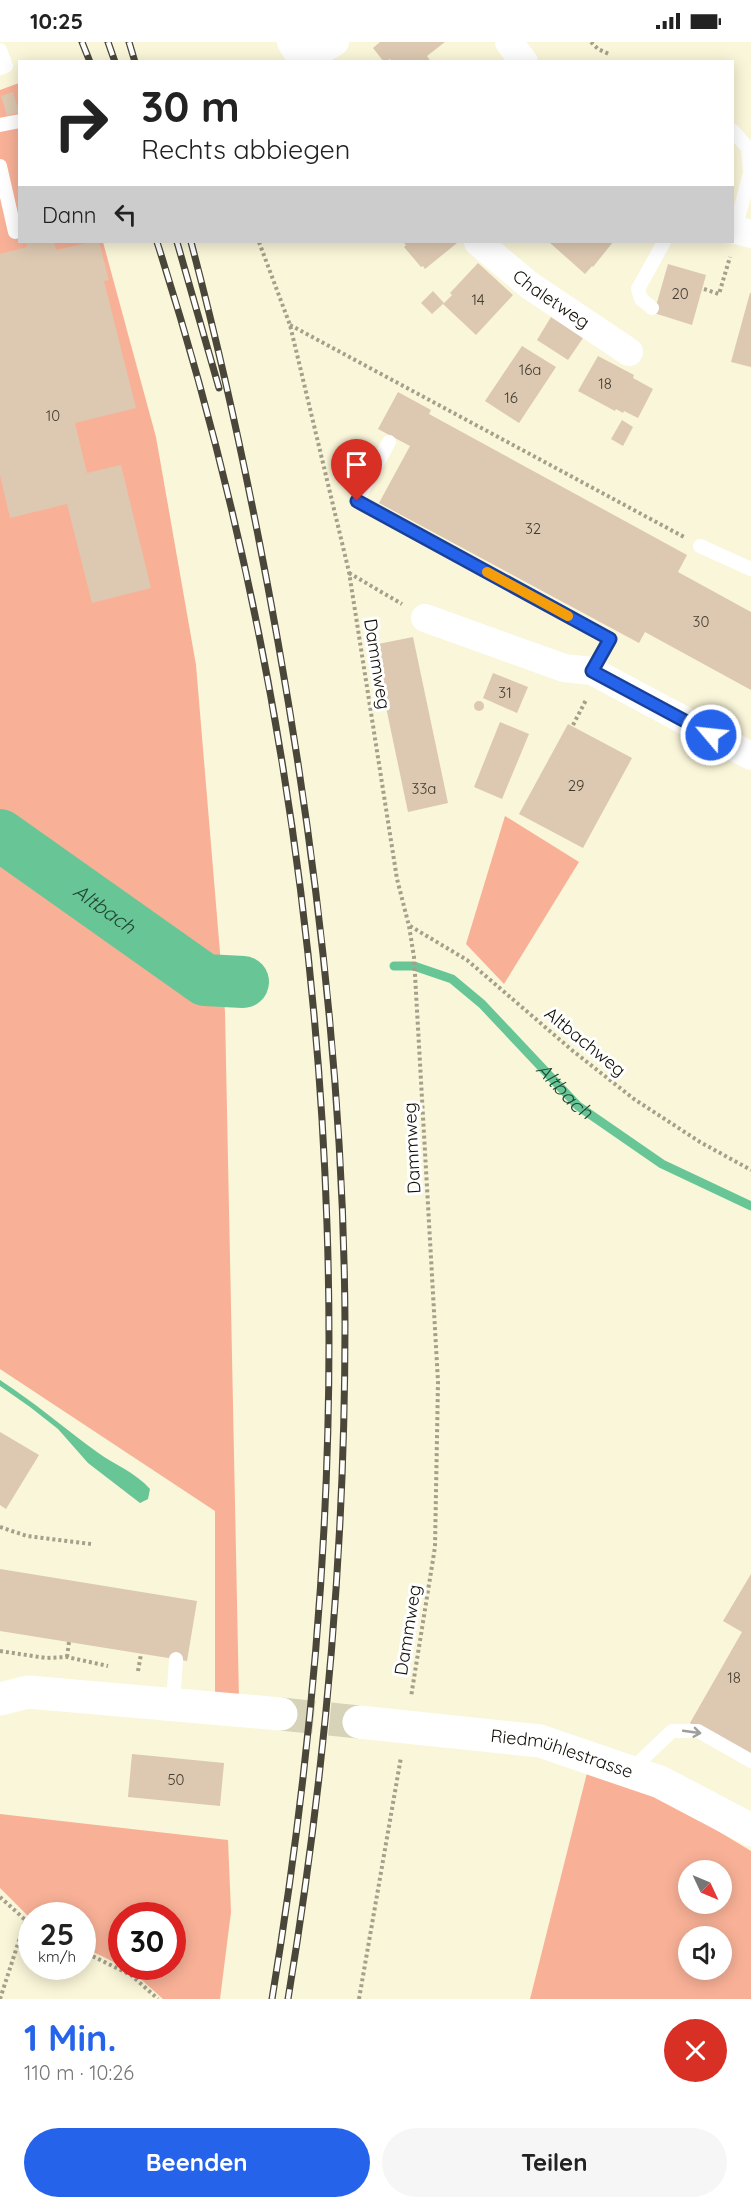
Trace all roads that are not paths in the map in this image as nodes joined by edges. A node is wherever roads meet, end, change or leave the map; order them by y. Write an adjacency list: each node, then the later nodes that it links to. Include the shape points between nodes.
1 (291, 42): 2 (street, via 297,52 312,55)
2 (335, 42): 5 (street)
3 (509, 42): 6 (street)
4 (0, 50): 7 (lane, via 6,66)
5 (348, 60)
6 (522, 60)
7 (0, 68)
8 (18, 121): 9 (lane)
9 (0, 125)
10 (734, 132): 13 (lane, via 748,148 750,173)
11 (0, 166): 12 (lane, via 15,232)
12 (18, 231)
13 (739, 231)
14 (479, 243): 17 (street, Chaletweg, via 529,285)
15 (663, 243): 16 (lane, via 639,289 641,299)
16 (652, 308)
17 (629, 352)
18 (389, 442): 22 (lane, via 357,501 610,639)
19 (700, 546): 20 (lane)
20 (751, 570)
21 (425, 618): 22 (street, via 564,668)
22 (591, 682): 23 (street)
23 (751, 756)
24 (176, 1659): 26 (lane)
25 (0, 1699): 26 (street, via 28,1692)
26 (172, 1704): 27 (street)
27 (281, 1714)
28 (359, 1722): 30 (street, Riedmühlestrasse, via 540,1741)
29 (751, 1761): 30 (lane, one-way to 29, via 672,1731 698,1731)
30 (630, 1772): 31 (street, Riedmühlestrasse, via 660,1782)
31 (751, 1830)

